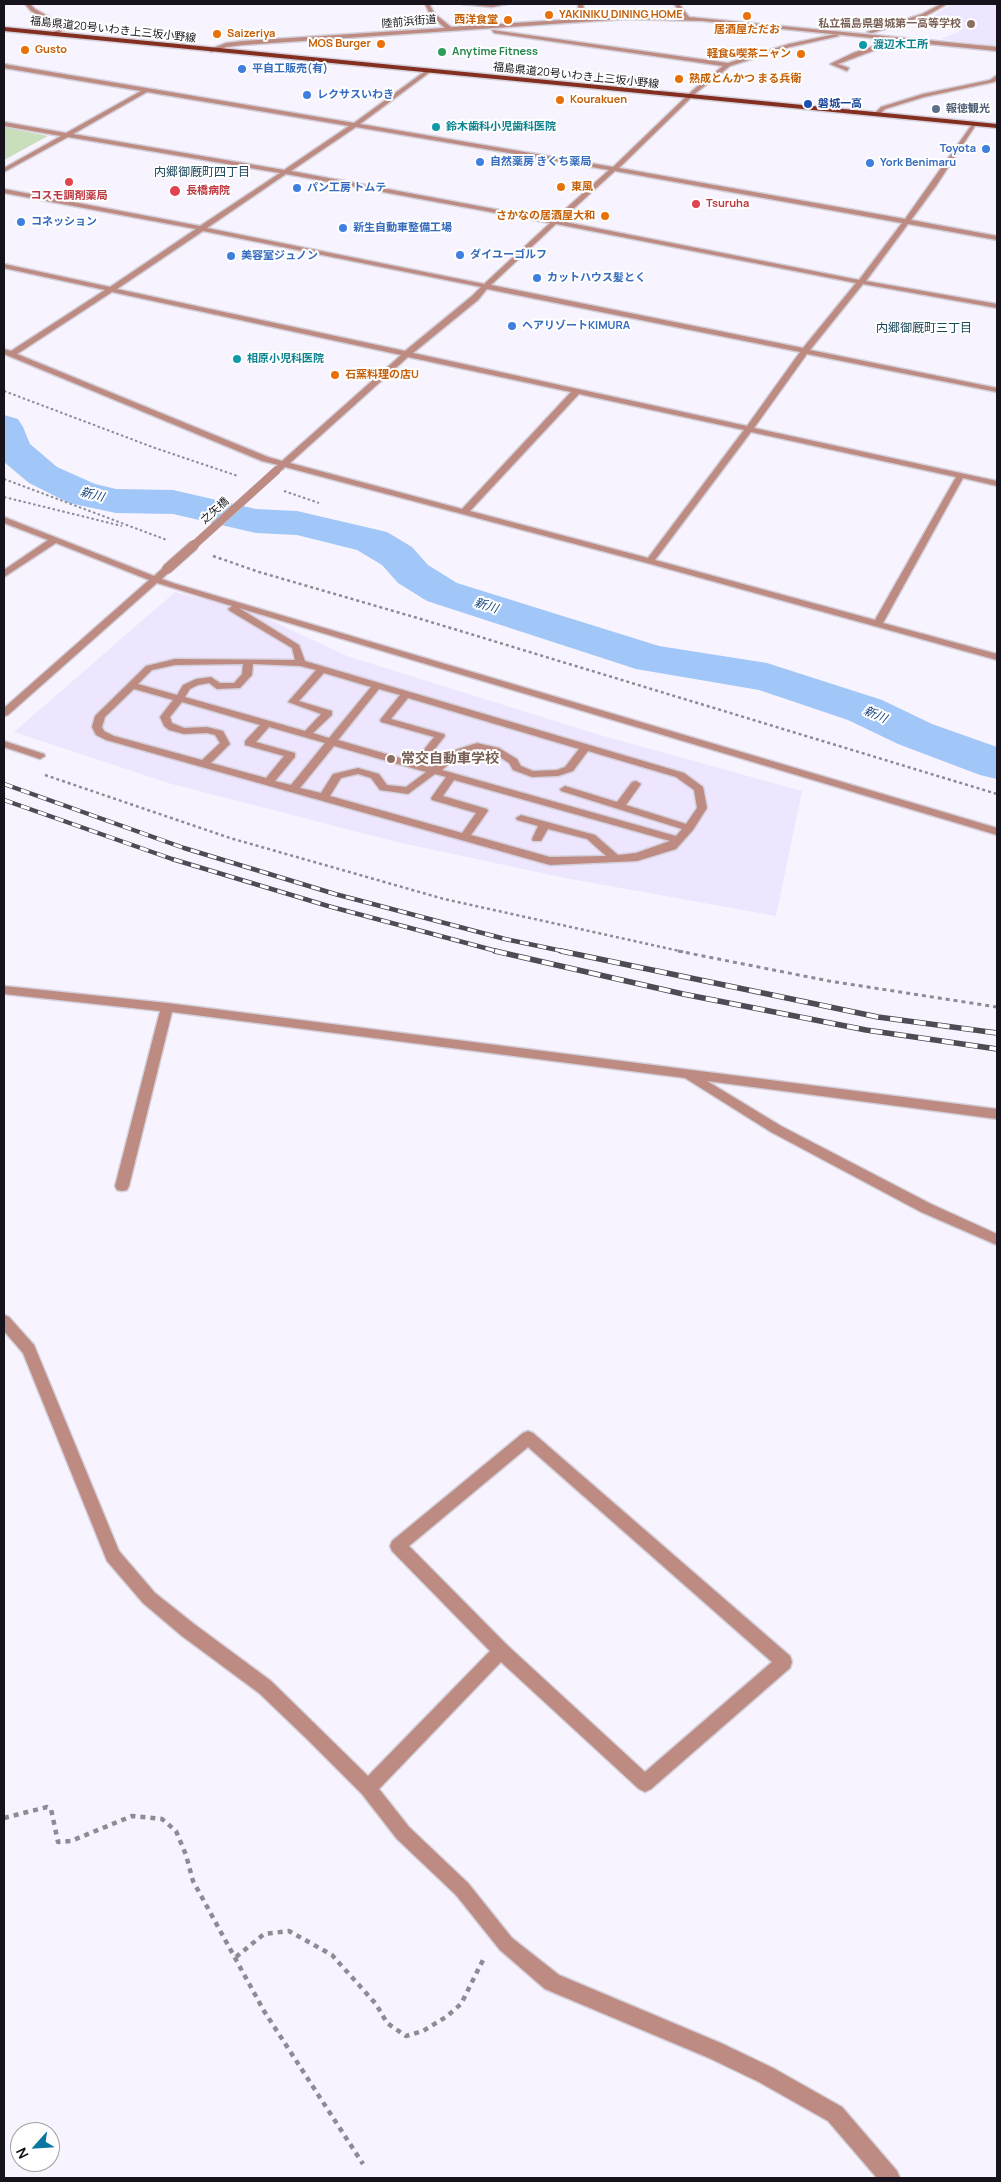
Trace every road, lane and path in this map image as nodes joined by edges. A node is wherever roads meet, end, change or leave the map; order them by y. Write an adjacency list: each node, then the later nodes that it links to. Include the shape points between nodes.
1 (27, 4): 13 (street, via 62,29)
2 (427, 4): 12 (street, via 433,15)
3 (465, 4): 4 (street)
4 (504, 4)
5 (580, 4): 9 (street)
6 (677, 4): 8 (street)
7 (944, 4): 15 (street, via 924,16)
8 (687, 18): 9 (street, 陸前浜街道); 14 (street, 陸前浜街道)
9 (582, 19): 10 (street, 陸前浜街道)
10 (472, 27): 12 (street, 陸前浜街道); 19 (street)
11 (4, 29): 13 (main road, 福島県道20号いわき上三坂小野線)
12 (450, 29): 18 (street, 陸前浜街道, via 243,43)
13 (54, 34): 18 (main road, 福島県道20号いわき上三坂小野線)
14 (849, 34): 15 (street, 陸前浜街道); 19 (street, via 789,46)
15 (860, 34): 16 (street, 陸前浜街道)
16 (902, 39): 17 (street, 陸前浜街道); 21 (street, via 833,64)
17 (997, 49)
18 (212, 50): 22 (main road, 福島県道20号いわき上三坂小野線)
19 (728, 65): 25 (street, 之矢橋)
20 (4, 66): 24 (street)
21 (848, 69)
22 (428, 71): 25 (main road, 福島県道20号いわき上三坂小野線); 29 (street)
23 (997, 77): 26 (street, via 992,81 884,108)
24 (145, 91): 29 (street); 31 (street)
25 (690, 97): 26 (main road, 福島県道20号いわき上三坂小野線); 32 (street, 之矢橋)
26 (877, 114): 28 (main road, 福島県道20号いわき上三坂小野線)
27 (4, 124): 31 (street)
28 (975, 124): 30 (main road, 福島県道20号いわき上三坂小野線); 37 (street)
29 (355, 125): 32 (street); 34 (street)
30 (997, 126)
31 (65, 136): 33 (street); 34 (street)
32 (614, 169): 36 (street, 之矢橋); 37 (street)
33 (4, 170)
34 (284, 172): 36 (street); 38 (street)
35 (4, 192): 38 (street)
36 (554, 222): 41 (street); 42 (street, 之矢橋)
37 (906, 222): 39 (street); 41 (street)
38 (199, 228): 42 (street); 43 (street)
39 (997, 238)
40 (4, 266): 43 (street)
41 (861, 282): 44 (street); 46 (street)
42 (484, 287): 46 (street); 47 (street, 之矢橋)
43 (112, 289): 45 (street); 47 (street)
44 (997, 306)
45 (7, 352): 52 (street)
46 (804, 352): 48 (street); 51 (street)
47 (408, 354): 50 (street); 52 (street, 之矢橋)
48 (997, 390)
49 (4, 391): 55 (path)
50 (576, 392): 51 (street); 60 (street)
51 (749, 430): 53 (street); 66 (street)
52 (281, 466): 60 (street); 68 (street, 之矢橋, bridge)
53 (961, 475): 56 (street); 70 (street)
54 (4, 479): 62 (path)
55 (246, 479)
56 (997, 483)
57 (282, 491): 59 (path)
58 (4, 497): 62 (path)
59 (319, 503)
60 (464, 512): 66 (street)
61 (4, 520): 63 (street)
62 (132, 529): 64 (path)
63 (54, 540): 67 (street); 68 (street)
64 (169, 541)
65 (205, 554): 95 (path)
66 (650, 560): 70 (street)
67 (4, 574)
68 (154, 578): 69 (street); 79 (street, 之矢橋)
69 (218, 599): 73 (street, via 296,647); 101 (street)
70 (878, 623): 71 (street)
71 (997, 657)
72 (248, 662): 73 (street); 75 (street, via 175,662 149,668); 78 (street, via 247,675 238,686 217,686 211,680 196,682 186,687)
73 (302, 663): 74 (street)
74 (322, 669): 76 (street); 81 (street, via 293,702 328,713)
75 (132, 685): 78 (street); 86 (street, via 100,716 97,727 100,733)
76 (377, 686): 77 (street); 82 (street)
77 (406, 694): 84 (street); 87 (street, via 385,720 440,736)
78 (180, 698): 80 (street); 86 (street, via 165,717 168,724 184,731 198,729 219,733 225,744)
79 (4, 713)
80 (267, 723): 81 (street); 91 (street, via 249,743 291,755)
81 (307, 734): 82 (street)
82 (332, 741): 87 (street); 93 (street)
83 (4, 744): 85 (street)
84 (586, 747): 88 (street, via 569,769 558,772 532,774 517,768 495,750 477,746 456,753); 100 (street, via 680,775 698,789 702,808)
85 (40, 756)
86 (204, 764): 91 (street)
87 (417, 765): 88 (street)
88 (436, 770): 90 (street); 96 (street, via 408,791 384,788 375,776 358,771 337,776)
89 (37, 772): 108 (path, via 230,838 444,900 820,979)
90 (452, 776): 102 (street, via 436,798 483,811); 104 (street)
91 (268, 782): 93 (street)
92 (636, 784): 97 (street)
93 (293, 789): 96 (street)
94 (565, 789): 97 (street)
95 (997, 794)
96 (323, 798): 102 (street)
97 (620, 806): 100 (street)
98 (521, 818): 99 (street)
99 (545, 824): 103 (street); 105 (street, via 591,837)
100 (688, 828): 104 (street)
101 (997, 832)
102 (464, 838): 105 (street, via 550,861)
103 (537, 838)
104 (678, 840): 105 (street, via 672,846 637,857)
105 (616, 859)
106 (4, 990): 107 (street)
107 (167, 1007): 109 (street); 111 (street)
108 (997, 1007)
109 (688, 1076): 110 (street); 112 (street, via 776,1129 926,1208)
110 (997, 1114)
111 (122, 1186)
112 (997, 1240)
113 (4, 1321): 115 (street, via 30,1349 113,1556 149,1598 265,1687)
114 (501, 1651): 114 (street, via 398,1546 528,1438 784,1662 645,1783); 115 (street)
115 (368, 1788): 117 (street, via 403,1833 462,1889)
116 (4, 1818): 118 (path, via 50,1809 58,1842 71,1841 132,1816 162,1819 176,1831 193,1881)
117 (497, 1932): 118 (path, via 461,2004 423,2031 406,2036 387,2023 376,2004 332,1955 289,1931 264,1934); 120 (street, via 506,1944 552,1982 766,2075 835,2114)
118 (236, 1957): 119 (path, via 264,2011)
119 (363, 2164)
120 (890, 2178)

